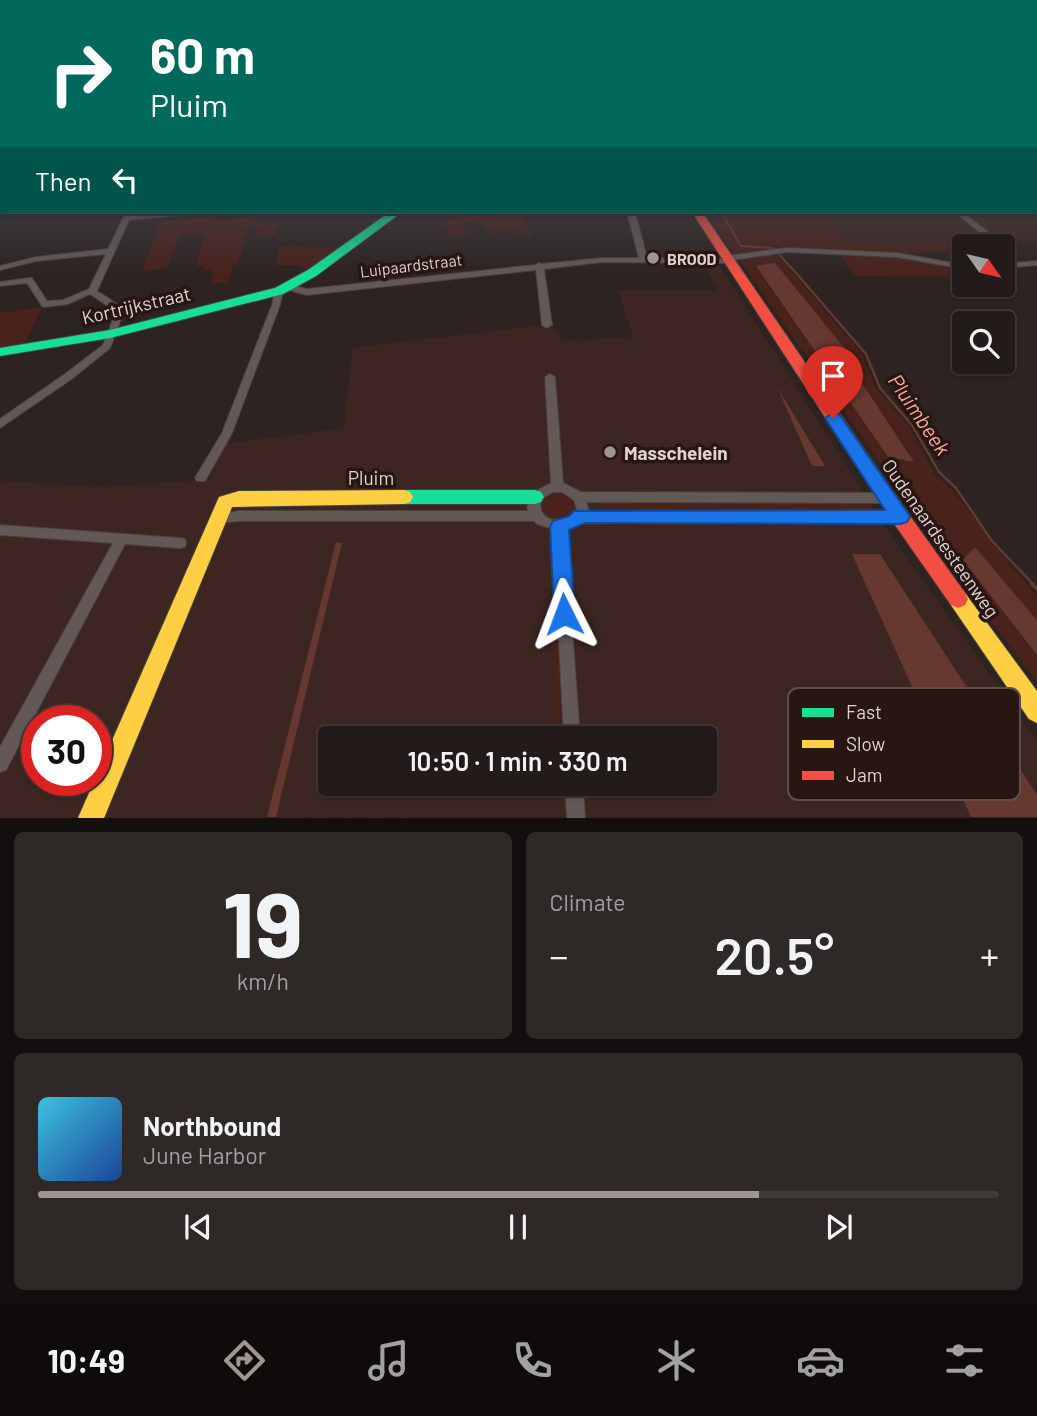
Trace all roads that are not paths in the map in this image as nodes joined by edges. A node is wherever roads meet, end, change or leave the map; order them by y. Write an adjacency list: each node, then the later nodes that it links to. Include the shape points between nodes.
1 (148, 214): 6 (street)
2 (394, 214): 19 (main road, Kortrijkstraat)
3 (632, 214): 11 (street)
4 (698, 214): 10 (main road, Oudenaardsesteenweg)
5 (960, 214): 7 (street)
6 (127, 215): 9 (street)
7 (980, 232): 8 (street)
8 (983, 234)
9 (109, 251): 16 (street); 18 (street)
10 (728, 259): 11 (street, Luipaardstraat); 14 (street, Luipaardstraat, via 787,250 897,255); 29 (main road, Oudenaardsesteenweg)
11 (644, 261): 13 (street, Luipaardstraat)
12 (1037, 263): 15 (street)
13 (539, 265): 19 (street, Luipaardstraat, via 307,292); 20 (street)
14 (952, 265)
15 (1015, 265)
16 (0, 268)
17 (0, 284): 18 (street, via 29,280 45,304 65,302)
18 (93, 289): 21 (street, via 96,296 114,304 119,314)
19 (283, 289): 21 (main road, Kortrijkstraat); 25 (street, via 227,433)
20 (547, 325)
21 (110, 334): 22 (main road, Kortrijkstraat); 24 (street, via 107,346 92,359)
22 (0, 352)
23 (550, 377): 26 (street)
24 (0, 424)
25 (201, 478)
26 (557, 487): 27 (street, via 544,489); 28 (street)
27 (535, 497): 30 (street); 33 (main road, Pluim, via 239,498 225,502)
28 (579, 497): 29 (street); 31 (street, via 583,506)
29 (887, 498): 32 (main road, Oudenaardsesteenweg)
30 (536, 516): 33 (street, Pluim); 34 (street)
31 (580, 516): 32 (street); 34 (street)
32 (900, 517): 38 (main road, Oudenaardsesteenweg)
33 (218, 518): 42 (main road, Pluim)
34 (559, 526): 39 (street)
35 (0, 530): 36 (street)
36 (121, 540): 37 (street); 40 (street)
37 (180, 543)
38 (1037, 711)
39 (571, 726)
40 (0, 764)
41 (575, 796): 43 (street)
42 (91, 817)
43 (576, 817)

